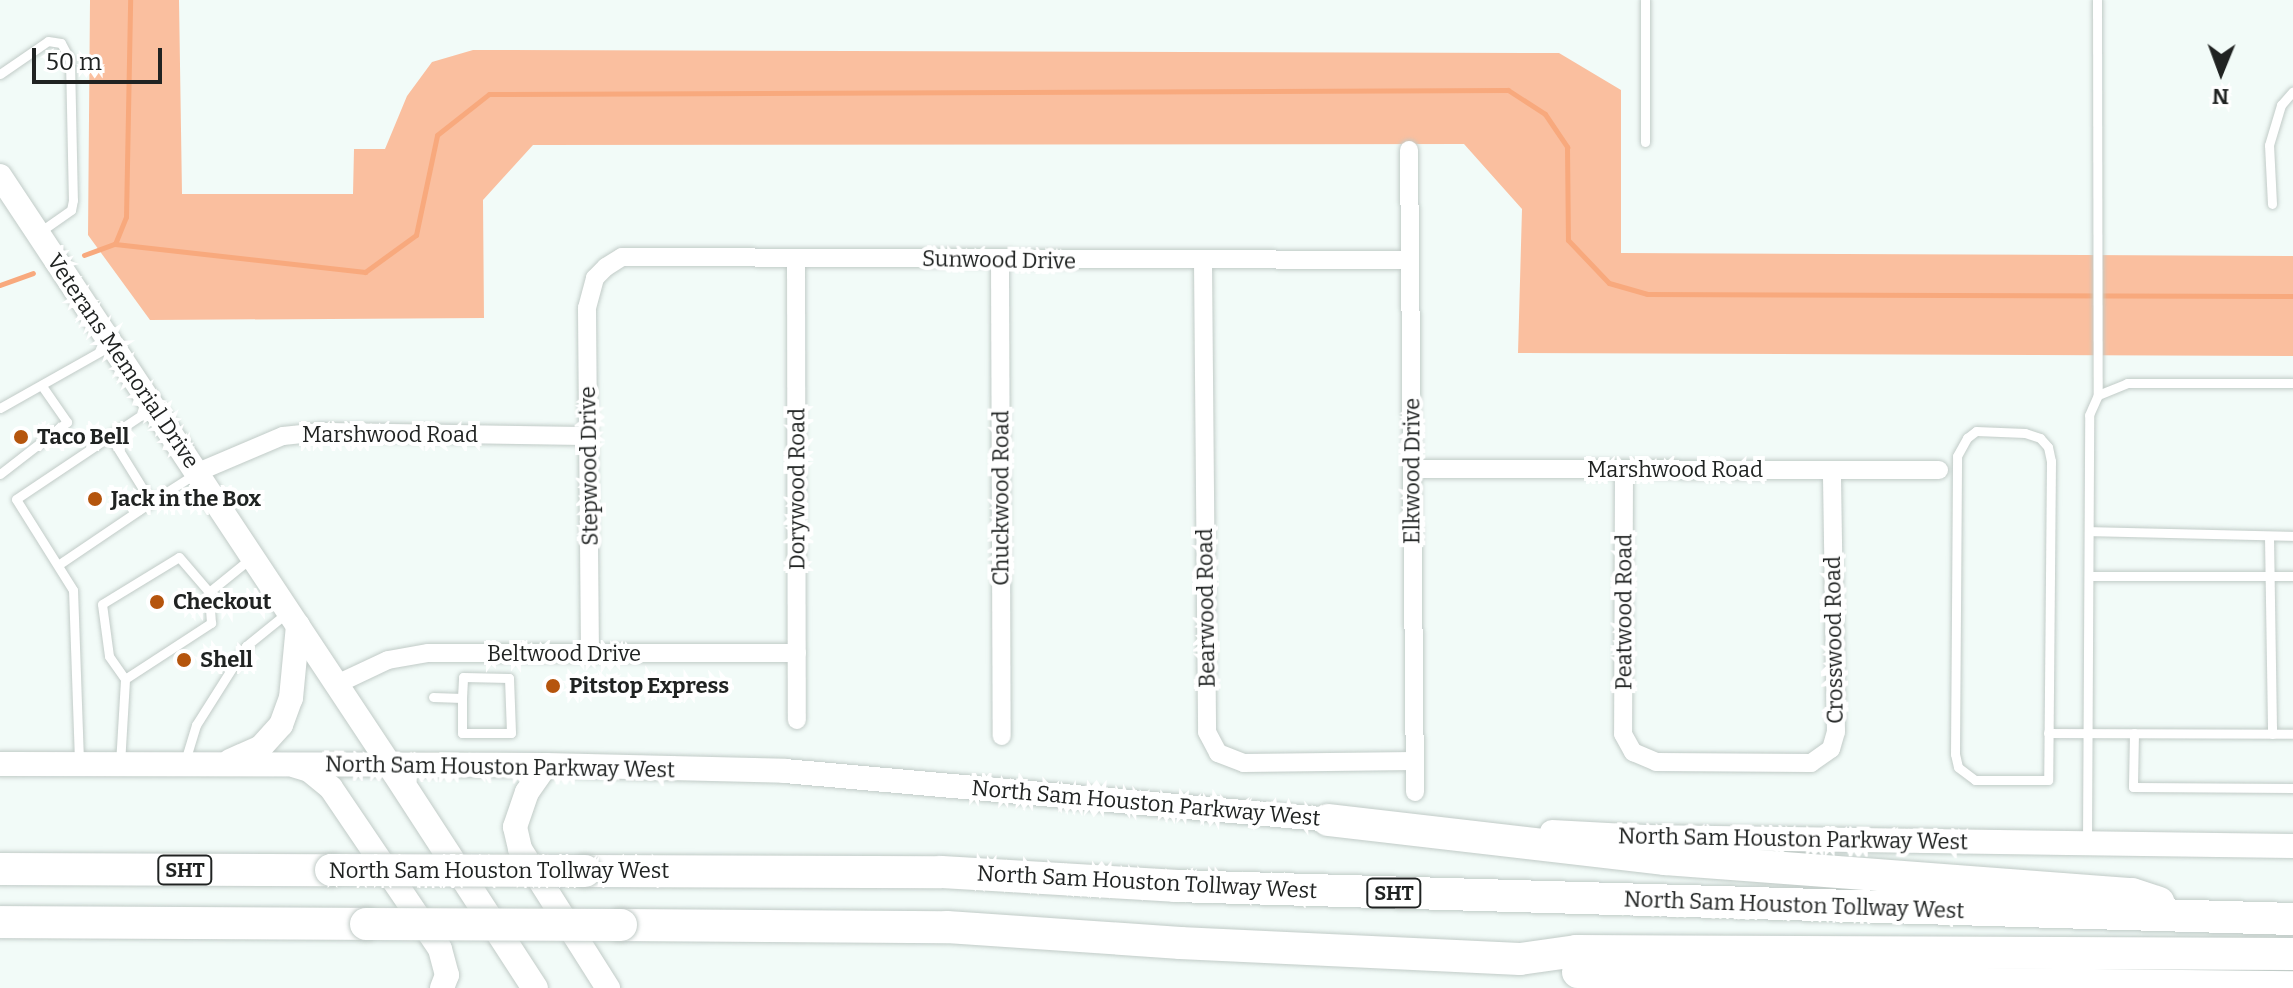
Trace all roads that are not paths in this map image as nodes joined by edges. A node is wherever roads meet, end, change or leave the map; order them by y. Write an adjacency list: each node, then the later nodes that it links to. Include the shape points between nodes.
1 (1645, 0): 5 (lane)
2 (2097, 0): 18 (lane)
3 (0, 74): 9 (lane, via 48,41 61,43 70,60 73,200 71,210)
4 (2293, 91): 8 (lane, via 2281,105 2269,145)
5 (1645, 142)
6 (1409, 150): 12 (street, Elkwood Drive)
7 (0, 176): 9 (main road, Veterans Memorial Drive)
8 (2272, 204)
9 (38, 233): 15 (main road, Veterans Memorial Drive)
10 (796, 258): 11 (street, Sunwood Drive); 14 (street, Sunwood Drive, via 622,257); 40 (street, Dorywood Road)
11 (1000, 260): 13 (street, Sunwood Drive); 52 (street, Chuckwood Road)
12 (1410, 260): 13 (street, Sunwood Drive); 23 (street, Elkwood Drive)
13 (1203, 262): 54 (street, Bearwood Road, via 1207,732 1218,753 1244,763)
14 (595, 278): 22 (street, Stepwood Drive, via 587,308)
15 (113, 344): 17 (lane); 19 (main road, Veterans Memorial Drive)
16 (2293, 383): 18 (lane, via 2127,383)
17 (42, 386): 20 (lane); 28 (lane, via 67,422)
18 (2098, 395): 30 (lane, via 2089,415)
19 (155, 406): 21 (lane); 27 (main road, Veterans Memorial Drive)
20 (0, 408)
21 (110, 436): 29 (lane); 34 (lane, via 16,499)
22 (589, 436): 27 (street, Marshwood Road, via 321,432 283,436); 41 (street, Stepwood Drive)
23 (1412, 469): 24 (street, Marshwood Road); 54 (street, Elkwood Drive)
24 (1624, 470): 25 (street, Marshwood Road); 53 (street, Peatwood Road, via 1623,734)
25 (1832, 470): 26 (street, Marshwood Road); 53 (street, Crosswood Road, via 1836,732 1831,749 1811,763 1656,762)
26 (1939, 470)
27 (198, 472): 29 (lane); 33 (main road, Veterans Memorial Drive)
28 (0, 474)
29 (151, 502): 34 (lane)
30 (2089, 531): 32 (lane); 35 (lane)
31 (2293, 536): 32 (lane)
32 (2269, 537): 36 (lane)
33 (253, 556): 38 (lane); 39 (main road, Veterans Memorial Drive)
34 (58, 565): 56 (lane, via 73,590)
35 (2089, 576): 36 (lane); 48 (lane)
36 (2270, 576): 37 (lane); 50 (lane)
37 (2293, 576)
38 (209, 592): 42 (lane, via 211,623); 42 (lane, via 179,557 102,604 109,656)
39 (294, 618): 43 (main road, Veterans Memorial Drive); 58 (lane, via 246,646 196,725); 59 (main road, via 291,698 281,725 261,747)
40 (797, 653): 41 (street, Beltwood Drive); 46 (street, Dorywood Road)
41 (590, 655): 43 (street, Beltwood Drive, via 428,653 388,660)
42 (125, 679): 57 (lane)
43 (337, 684): 61 (main road, Veterans Memorial Drive)
44 (433, 697): 45 (lane)
45 (462, 698): 45 (lane, via 462,733 511,733 509,678 463,677)
46 (797, 720)
47 (2048, 733): 47 (lane, via 2048,447 2025,433 1976,431 1957,456 1958,767 1975,780 2048,780); 48 (lane)
48 (2088, 733): 49 (lane); 66 (lane)
49 (2134, 733): 50 (lane); 63 (lane, via 2133,787)
50 (2272, 734): 51 (lane)
51 (2293, 734)
52 (1002, 736)
53 (1633, 752)
54 (1414, 761): 64 (street, Elkwood Drive)
55 (0, 764): 56 (main road, North Sam Houston Parkway West)
56 (79, 764): 57 (main road, North Sam Houston Parkway West)
57 (120, 764): 58 (main road, North Sam Houston Parkway West)
58 (184, 764): 59 (main road, North Sam Houston Parkway West)
59 (223, 764): 60 (main road, North Sam Houston Parkway West)
60 (293, 765): 61 (main road, North Sam Houston Parkway West); 76 (main road, via 309,770 331,788 440,949 447,975)
61 (390, 765): 62 (main road, North Sam Houston Parkway West); 77 (main road, Veterans Memorial Drive)
62 (546, 765): 65 (main road, North Sam Houston Parkway West, via 785,771); 78 (main road, via 527,792 515,827 520,849)
63 (2293, 788)
64 (1415, 792)
65 (1328, 820): 66 (main road, North Sam Houston Parkway West, via 1645,837); 69 (highway, via 1665,859 2132,894)
66 (2087, 844): 67 (main road, North Sam Houston Parkway West)
67 (2293, 846)
68 (0, 869): 69 (highway, North Sam Houston Tollway West / SHT, bridge, via 941,872 1175,886)
69 (2203, 918): 70 (highway, North Sam Houston Tollway West / SHT)
70 (2293, 919)
71 (0, 922): 73 (highway, North Sam Houston Tollway West, bridge, via 947,927)
72 (2293, 954): 73 (highway, North Sam Houston Tollway West, via 1576,951)
73 (1520, 959): 74 (highway, North Sam Houston Tollway West, via 1562,971 1645,975)
74 (2100, 986): 75 (highway, North Sam Houston Tollway West)
75 (2293, 987)
76 (442, 988)
77 (535, 988)
78 (608, 988)

